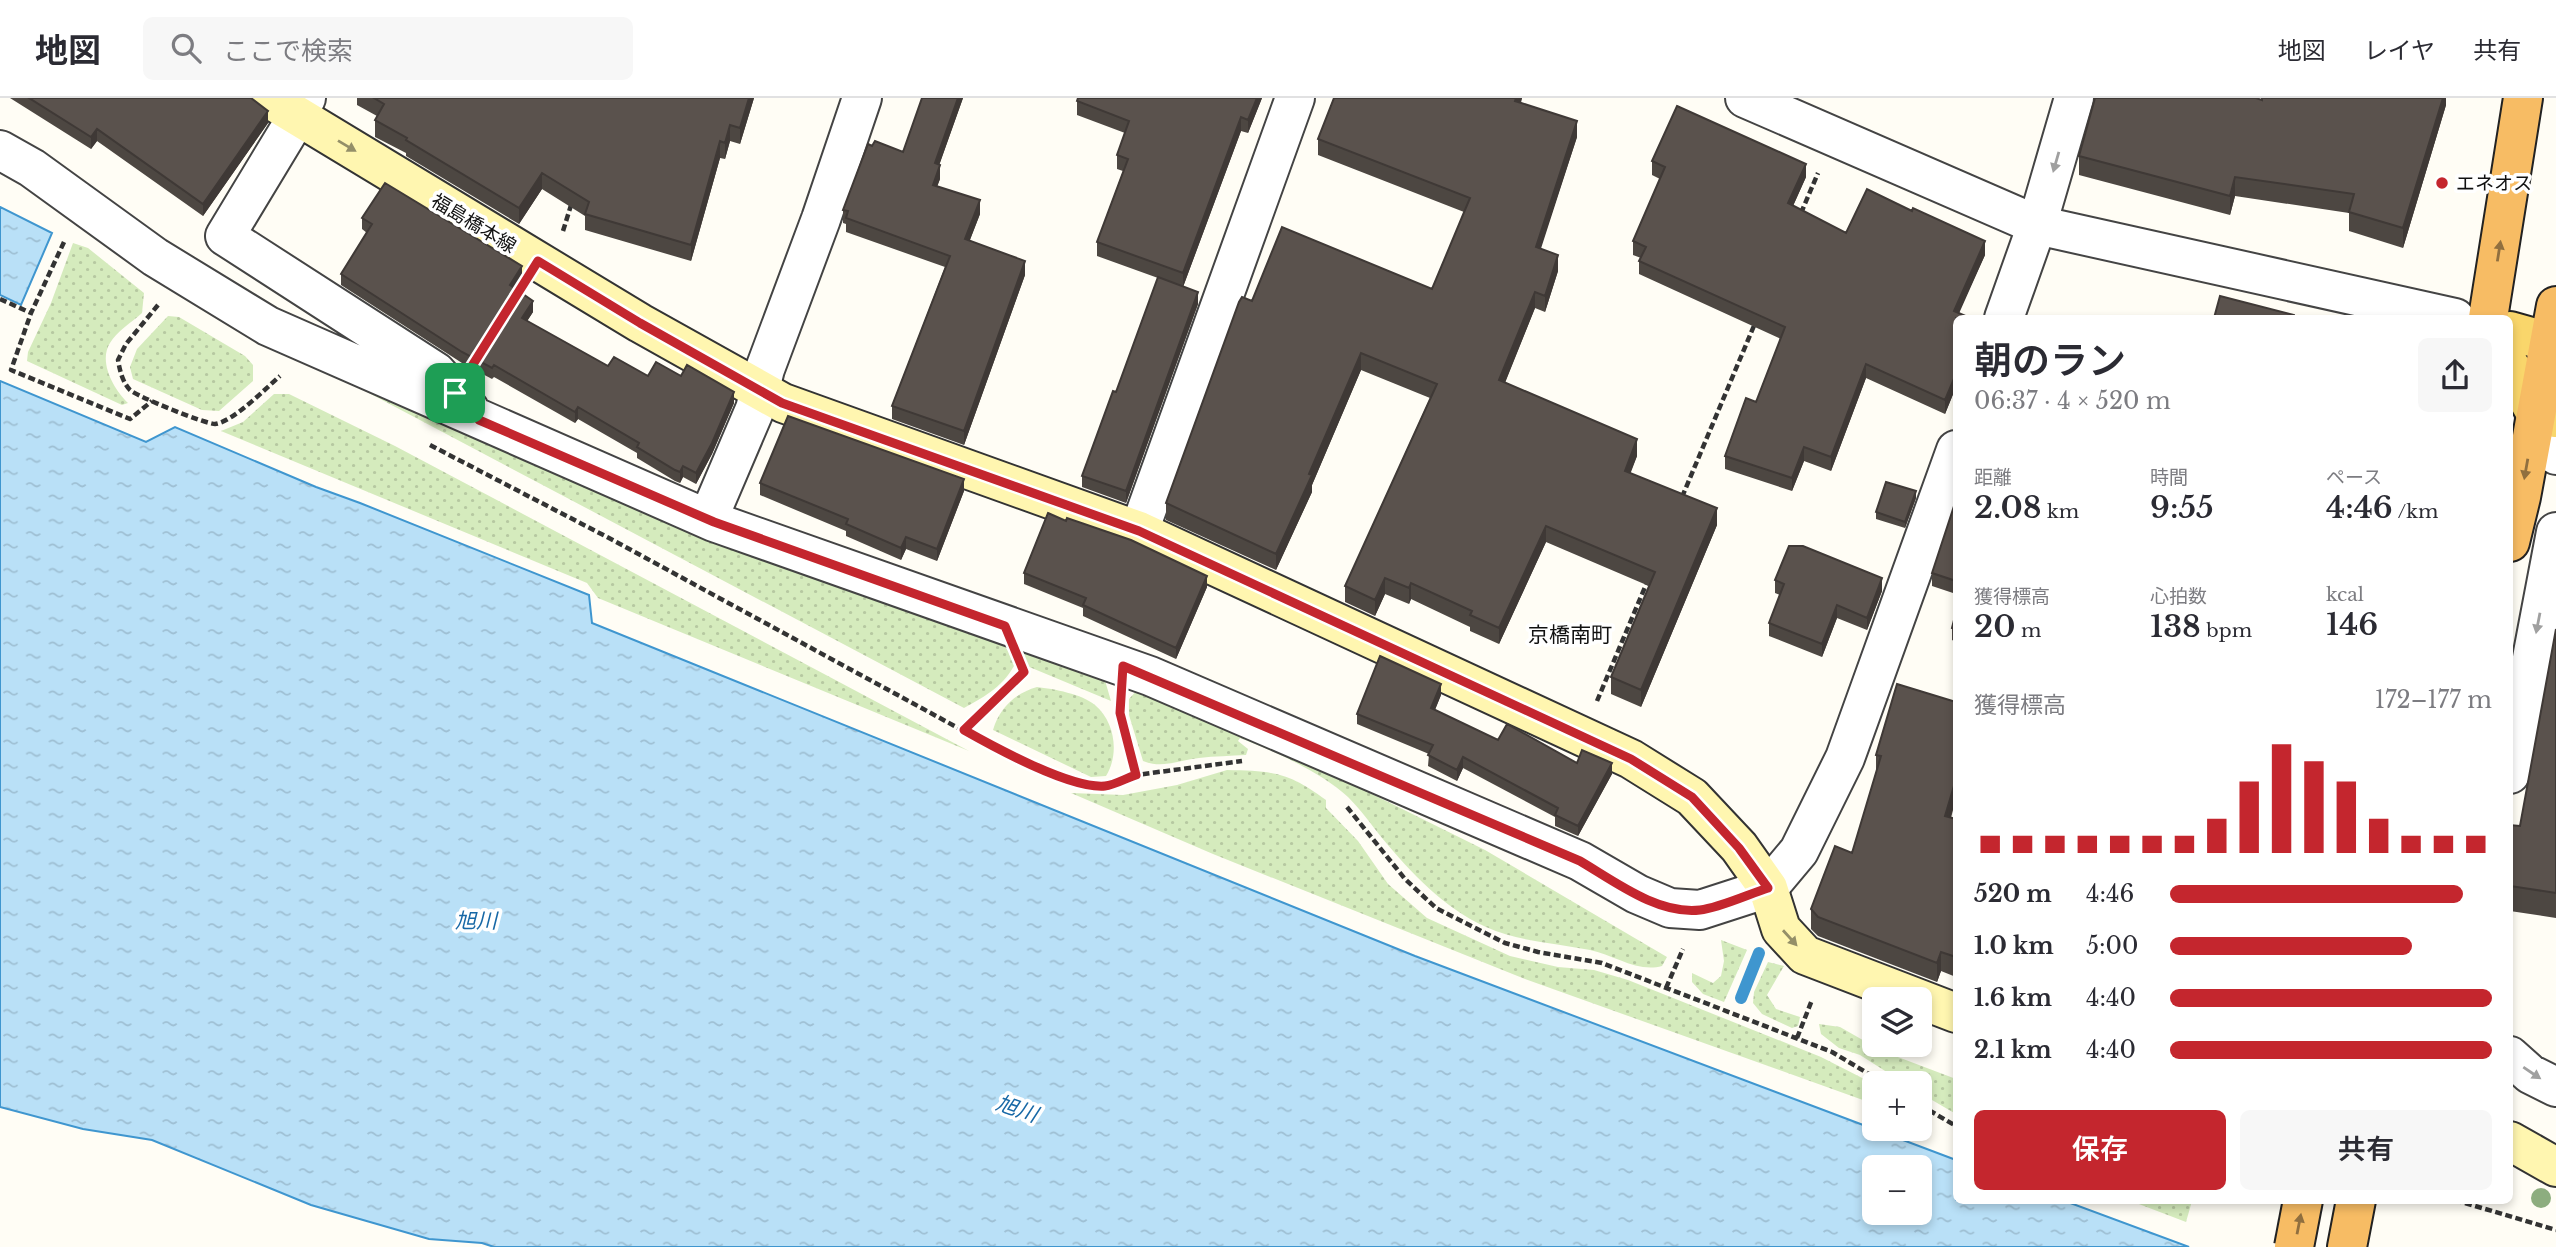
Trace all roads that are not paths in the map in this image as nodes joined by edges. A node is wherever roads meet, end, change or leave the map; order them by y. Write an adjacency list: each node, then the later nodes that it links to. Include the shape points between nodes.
1 (862, 98): 15 (street)
2 (1295, 98): 21 (street)
3 (1745, 98): 8 (street)
4 (2074, 98): 8 (street, one-way to 8)
5 (2523, 98): 11 (highway, one-way to 5)
6 (290, 104): 15 (main road, 福島橋本線, one-way to 15, via 640,323); 17 (street, via 225,236 436,372)
7 (0, 150): 17 (street, via 155,257 268,326)
8 (2037, 225): 9 (street); 10 (street)
9 (2005, 315)
10 (2442, 315)
11 (2488, 315)
12 (2513, 331): 13 (main road)
13 (2554, 331): 16 (highway)
14 (2513, 370): 16 (main road)
15 (760, 389): 20 (street); 21 (main road, 福島橋本線, via 782,403)
16 (2546, 416): 18 (street); 22 (highway, one-way to 22)
17 (479, 420): 20 (street)
18 (2556, 455)
19 (1953, 458): 25 (street, via 1845,758 1799,851)
20 (708, 519): 25 (street, via 1123,666 1580,861 1670,908 1700,910)
21 (1139, 531): 25 (main road, 福島橋本線, via 1631,759 1692,797)
22 (2513, 532)
23 (2556, 532): 24 (street, one-way to 24)
24 (2513, 758)
25 (1768, 888): 26 (main road, 福島橋本線, one-way to 26, via 1781,929 1805,955)
26 (1953, 1012)
27 (2513, 1059): 28 (street, one-way to 28)
28 (2556, 1087)
29 (2513, 1143): 30 (main road)
30 (2556, 1167)
31 (2302, 1204): 33 (highway, one-way to 31, bridge)
32 (2355, 1204): 34 (highway)
33 (2294, 1247)
34 (2347, 1247)

